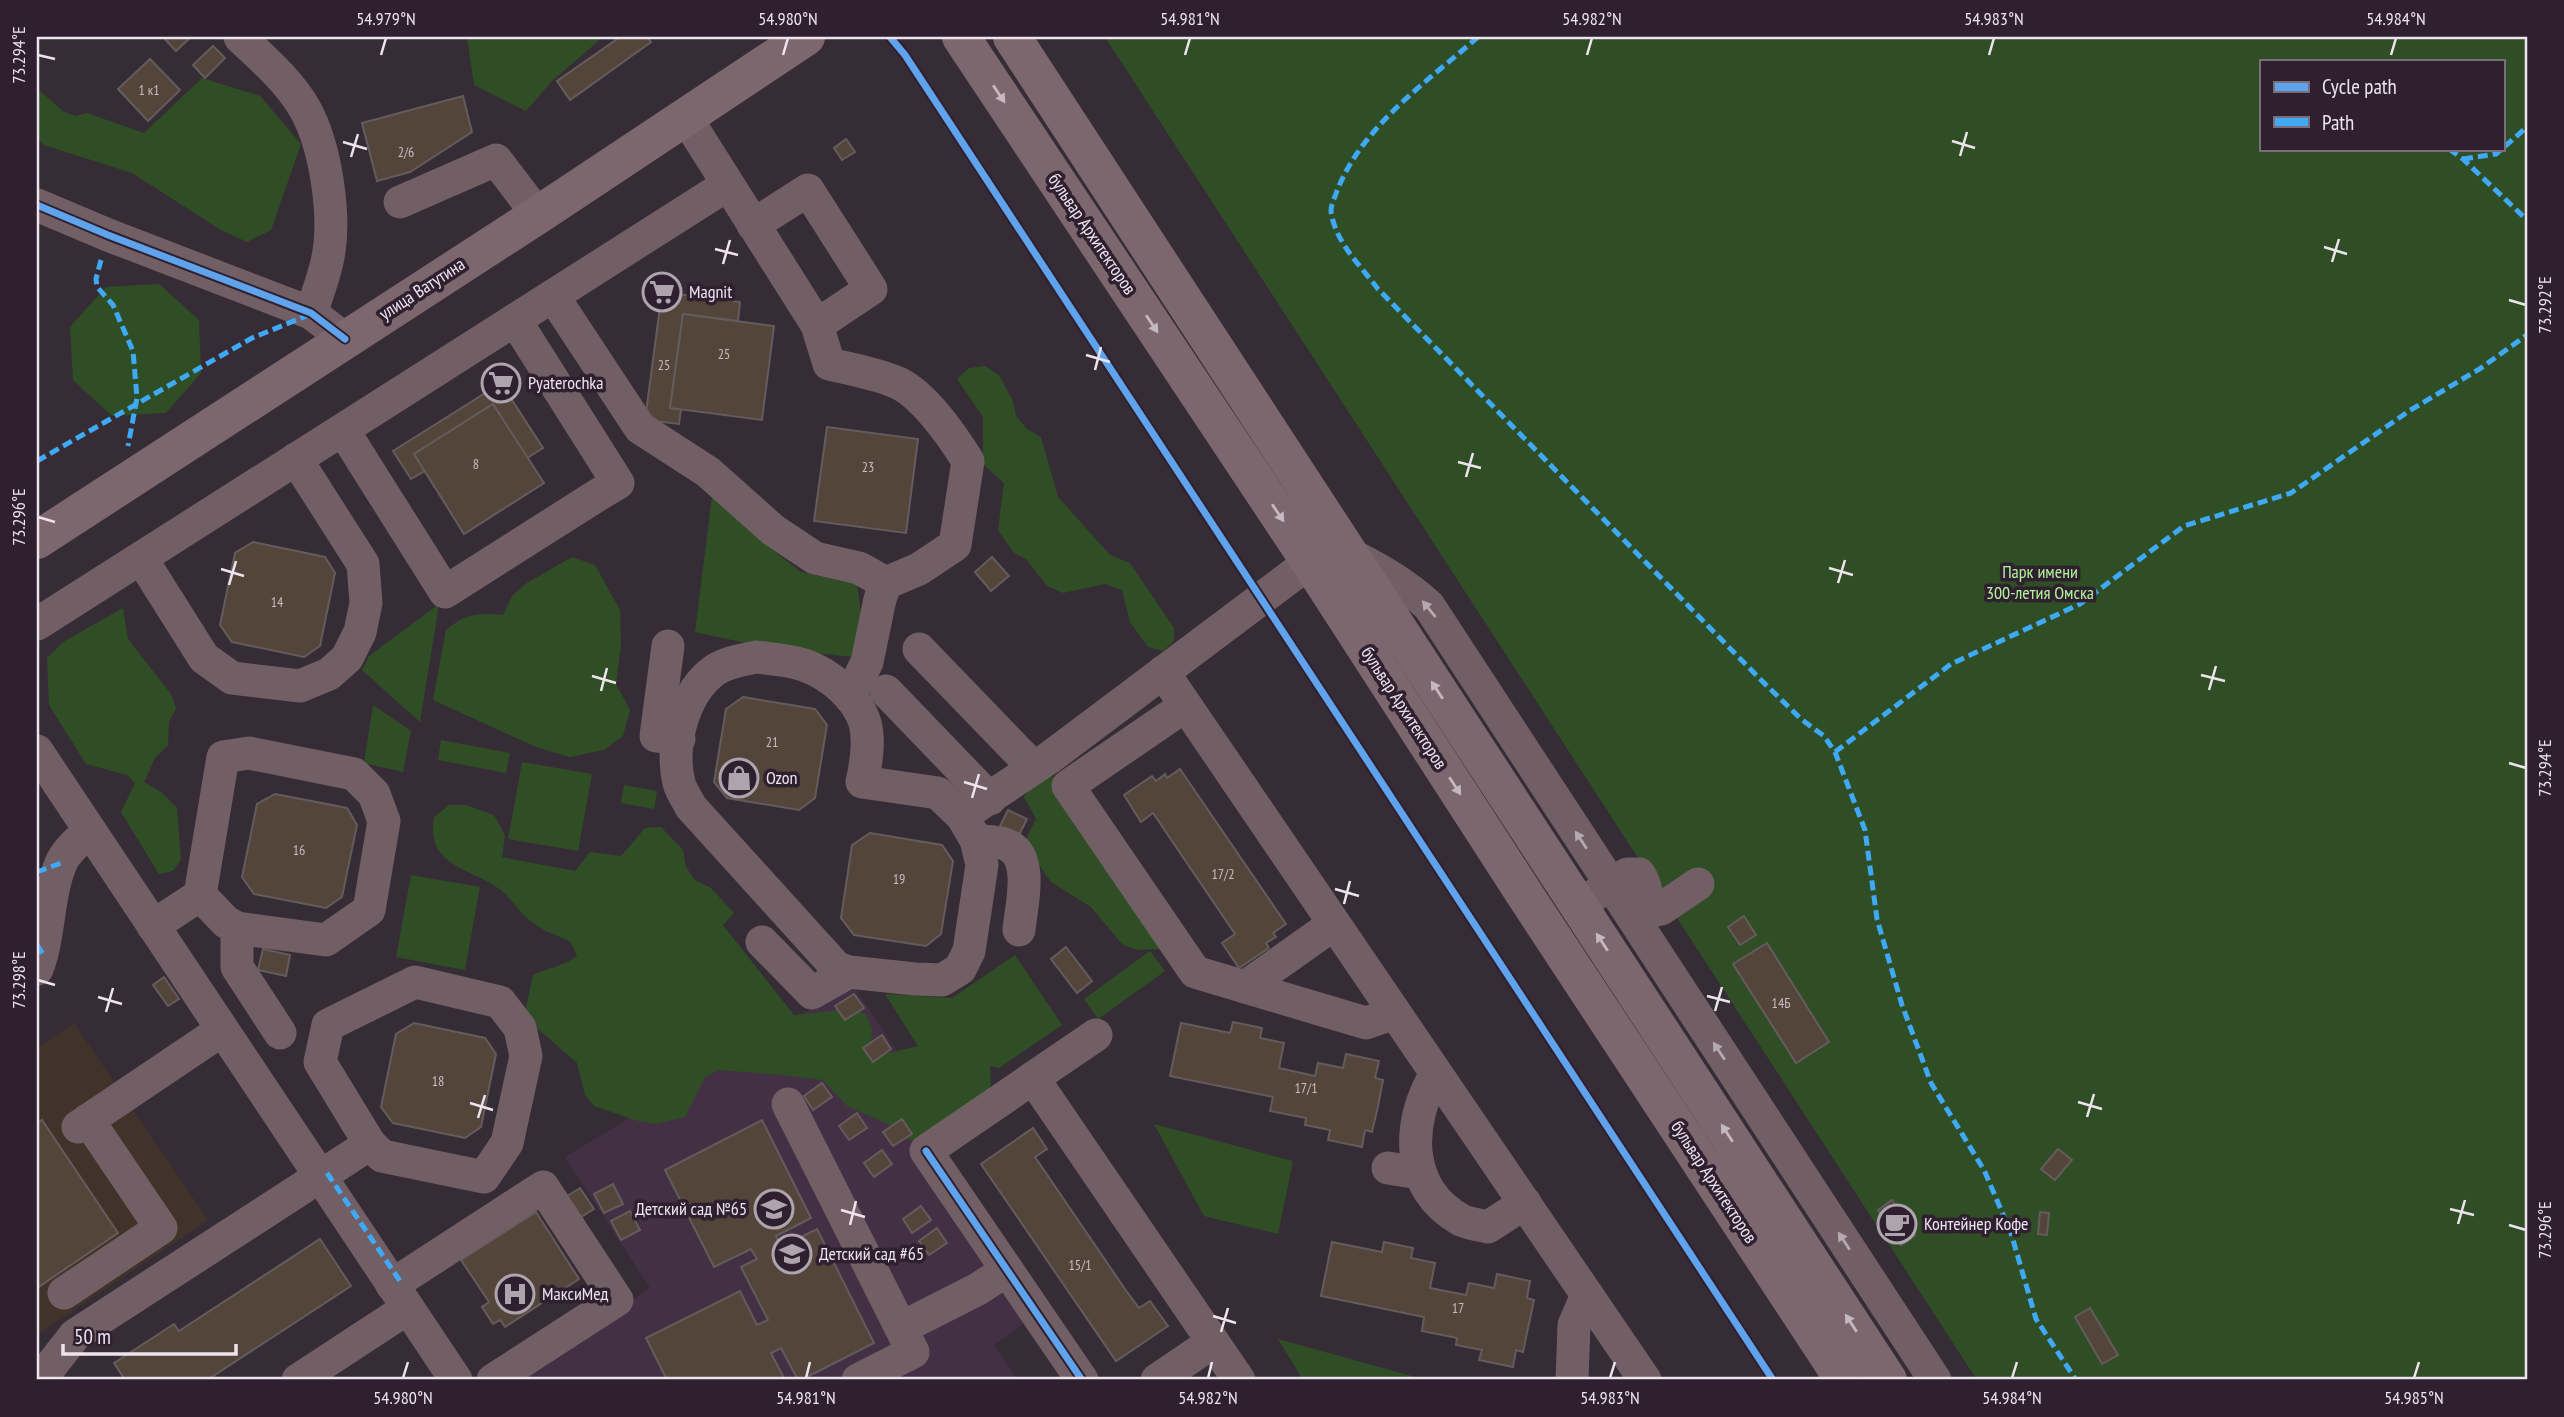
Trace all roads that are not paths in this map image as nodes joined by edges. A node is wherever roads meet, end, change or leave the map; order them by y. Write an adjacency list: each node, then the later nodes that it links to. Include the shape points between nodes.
1 (240, 37): 12 (street, via 278,73 304,107 319,140 330,200 328,259)
2 (806, 37): 5 (main road, улица Ватутина)
3 (961, 37): 21 (main road, бульвар Архитекторов, one-way to 21)
4 (1012, 37): 19 (main road)
5 (685, 117): 6 (street); 9 (main road, улица Ватутина)
6 (727, 185): 10 (street); 11 (street)
7 (400, 202): 9 (street, via 496,160)
8 (37, 205): 12 (street)
9 (538, 215): 15 (main road, улица Ватутина)
10 (753, 225): 14 (street); 14 (street, via 808,190 871,289)
11 (553, 296): 13 (street); 22 (street, via 640,428 708,472 773,530 815,558 859,568)
12 (311, 313): 15 (street)
13 (515, 320): 16 (street); 16 (street, via 618,483 481,570 446,592)
14 (817, 325): 22 (street, via 829,364 896,381 935,415 968,461 955,545)
15 (345, 339): 18 (main road, улица Ватутина)
16 (342, 429): 17 (street)
17 (296, 459): 20 (street); 20 (street, via 363,564 366,603 360,632 347,658 329,674 300,686 232,678 204,658)
18 (37, 540)
19 (1349, 555): 36 (street, one-way to 19, via 1429,606 1384,571); 39 (main road, one-way to 19)
20 (141, 558): 23 (street)
21 (1310, 562): 26 (street); 74 (main road, бульвар Архитекторов, one-way to 74)
22 (887, 583): 28 (street, via 867,662)
23 (37, 624)
24 (668, 646): 30 (street, via 656,736)
25 (919, 649): 32 (street)
26 (1163, 672): 29 (street); 32 (street)
27 (886, 691): 33 (street)
28 (850, 697): 30 (street, via 830,677 804,665 756,657 738,661 717,669 699,684 682,718); 34 (street, via 865,723 867,755 862,782 938,793)
29 (1185, 706): 40 (street); 47 (street, via 1068,786 1195,972)
30 (679, 739): 46 (street, via 679,783 691,807 837,968)
31 (37, 751): 35 (street)
32 (1034, 768): 33 (street)
33 (990, 799): 34 (street)
34 (969, 828): 43 (street, via 1009,845 1021,856 1025,873); 46 (street, via 982,865 969,951 960,969 942,980)
35 (90, 831): 41 (street); 45 (street, via 61,863)
36 (1611, 884): 37 (street, via 1627,874 1639,874 1656,910); 39 (street); 76 (street, one-way to 36)
37 (1698, 884)
38 (200, 895): 41 (street); 42 (street); 42 (street, via 222,757 249,753 354,774 374,794 384,821 369,910 326,940)
39 (1578, 906): 75 (main road, one-way to 39)
40 (1334, 924): 47 (street); 48 (street)
41 (153, 926): 49 (street)
42 (237, 928): 50 (street, via 237,967)
43 (1019, 930)
44 (762, 942): 46 (street, via 812,993)
45 (37, 969)
46 (849, 972)
47 (1245, 987): 48 (street, via 1366,1023)
48 (1395, 1013): 52 (street)
49 (222, 1030): 56 (street); 59 (street, via 83,1123 161,1228)
50 (280, 1033)
51 (1096, 1035): 53 (street)
52 (1436, 1074): 57 (street); 57 (street, via 1424,1093 1403,1171 1462,1220 1488,1227)
53 (1033, 1078): 58 (street, via 926,1152); 63 (street)
54 (788, 1104): 62 (street)
55 (370, 1144): 55 (street, via 382,1156 484,1177 507,1143 526,1056 520,1028 500,1002 415,982 328,1025 320,1062); 56 (street)
56 (320, 1176): 61 (street); 65 (street, via 75,1335)
57 (1525, 1203): 60 (street)
58 (1007, 1270): 62 (street); 70 (street)
59 (64, 1293)
60 (1587, 1296): 72 (street, via 1574,1325); 73 (street)
61 (400, 1297): 66 (street); 67 (street); 68 (street, via 543,1187 617,1300)
62 (901, 1328): 69 (street, via 913,1352)
63 (1213, 1342): 64 (street); 71 (street)
64 (1233, 1378)
65 (44, 1380)
66 (298, 1380)
67 (456, 1380)
68 (493, 1380)
69 (858, 1380)
70 (1082, 1380)
71 (1157, 1380)
72 (1572, 1380)
73 (1645, 1380)
74 (1844, 1380)
75 (1888, 1380)
76 (1934, 1380)

